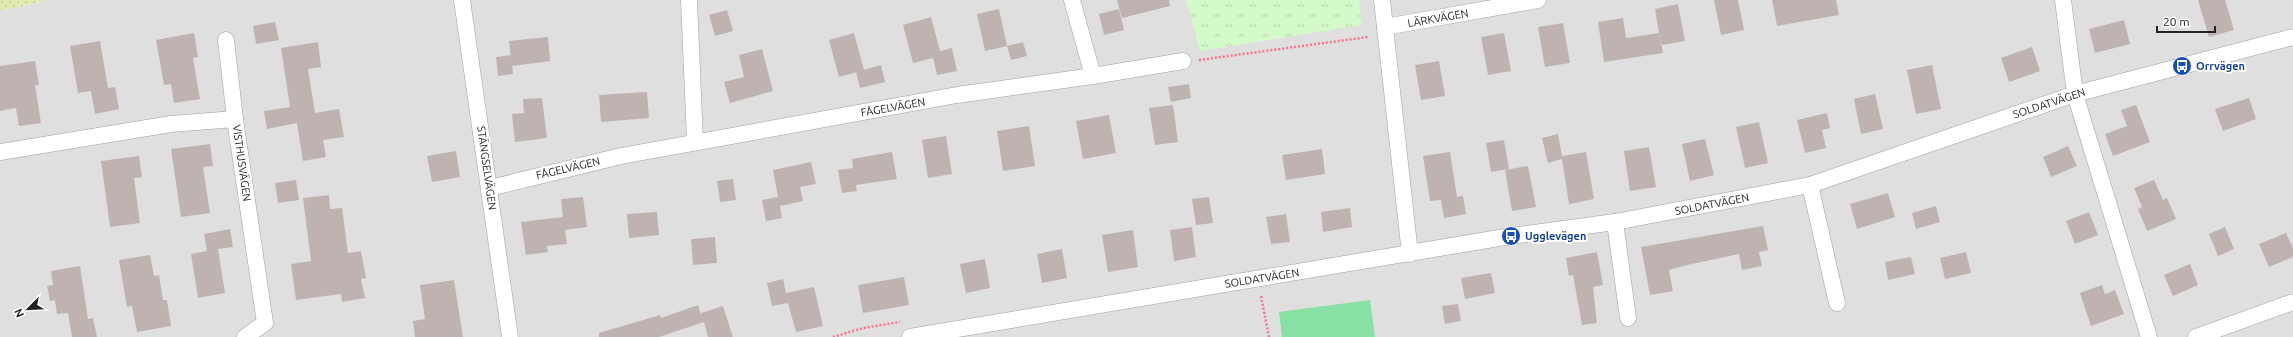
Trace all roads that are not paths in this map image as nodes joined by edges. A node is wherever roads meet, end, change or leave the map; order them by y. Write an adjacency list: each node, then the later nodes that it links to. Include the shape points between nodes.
1 (462, 0): 17 (street, STÄNGSELVÄGEN)
2 (689, 0): 14 (street)
3 (1072, 0): 11 (street)
4 (1382, 0): 7 (street)
5 (1538, 0): 7 (street, LÄRKVÄGEN)
6 (2063, 0): 12 (street)
7 (1385, 30): 19 (street)
8 (2293, 37): 12 (street, SOLDATVÄGEN)
9 (226, 40): 13 (street)
10 (1183, 61): 11 (street, FÅGELVÄGEN)
11 (1093, 76): 14 (street, FÅGELVÄGEN, via 957,95)
12 (2075, 94): 16 (street, SOLDATVÄGEN); 26 (street)
13 (236, 119): 15 (street, VISTHUSVÄGEN, via 171,124); 23 (street, VISTHUSVÄGEN, via 265,323)
14 (695, 142): 17 (street, FÅGELVÄGEN, via 621,156)
15 (0, 152)
16 (1810, 186): 18 (street, SOLDATVÄGEN); 21 (street)
17 (490, 188): 24 (street, STÄNGSELVÄGEN)
18 (1615, 222): 19 (street, SOLDATVÄGEN, via 1511,236); 22 (street)
19 (1410, 254): 25 (street, SOLDATVÄGEN)
20 (2293, 302): 27 (street)
21 (1837, 303)
22 (1628, 318)
23 (245, 337)
24 (510, 337)
25 (910, 337)
26 (2149, 337)
27 (2196, 337)

